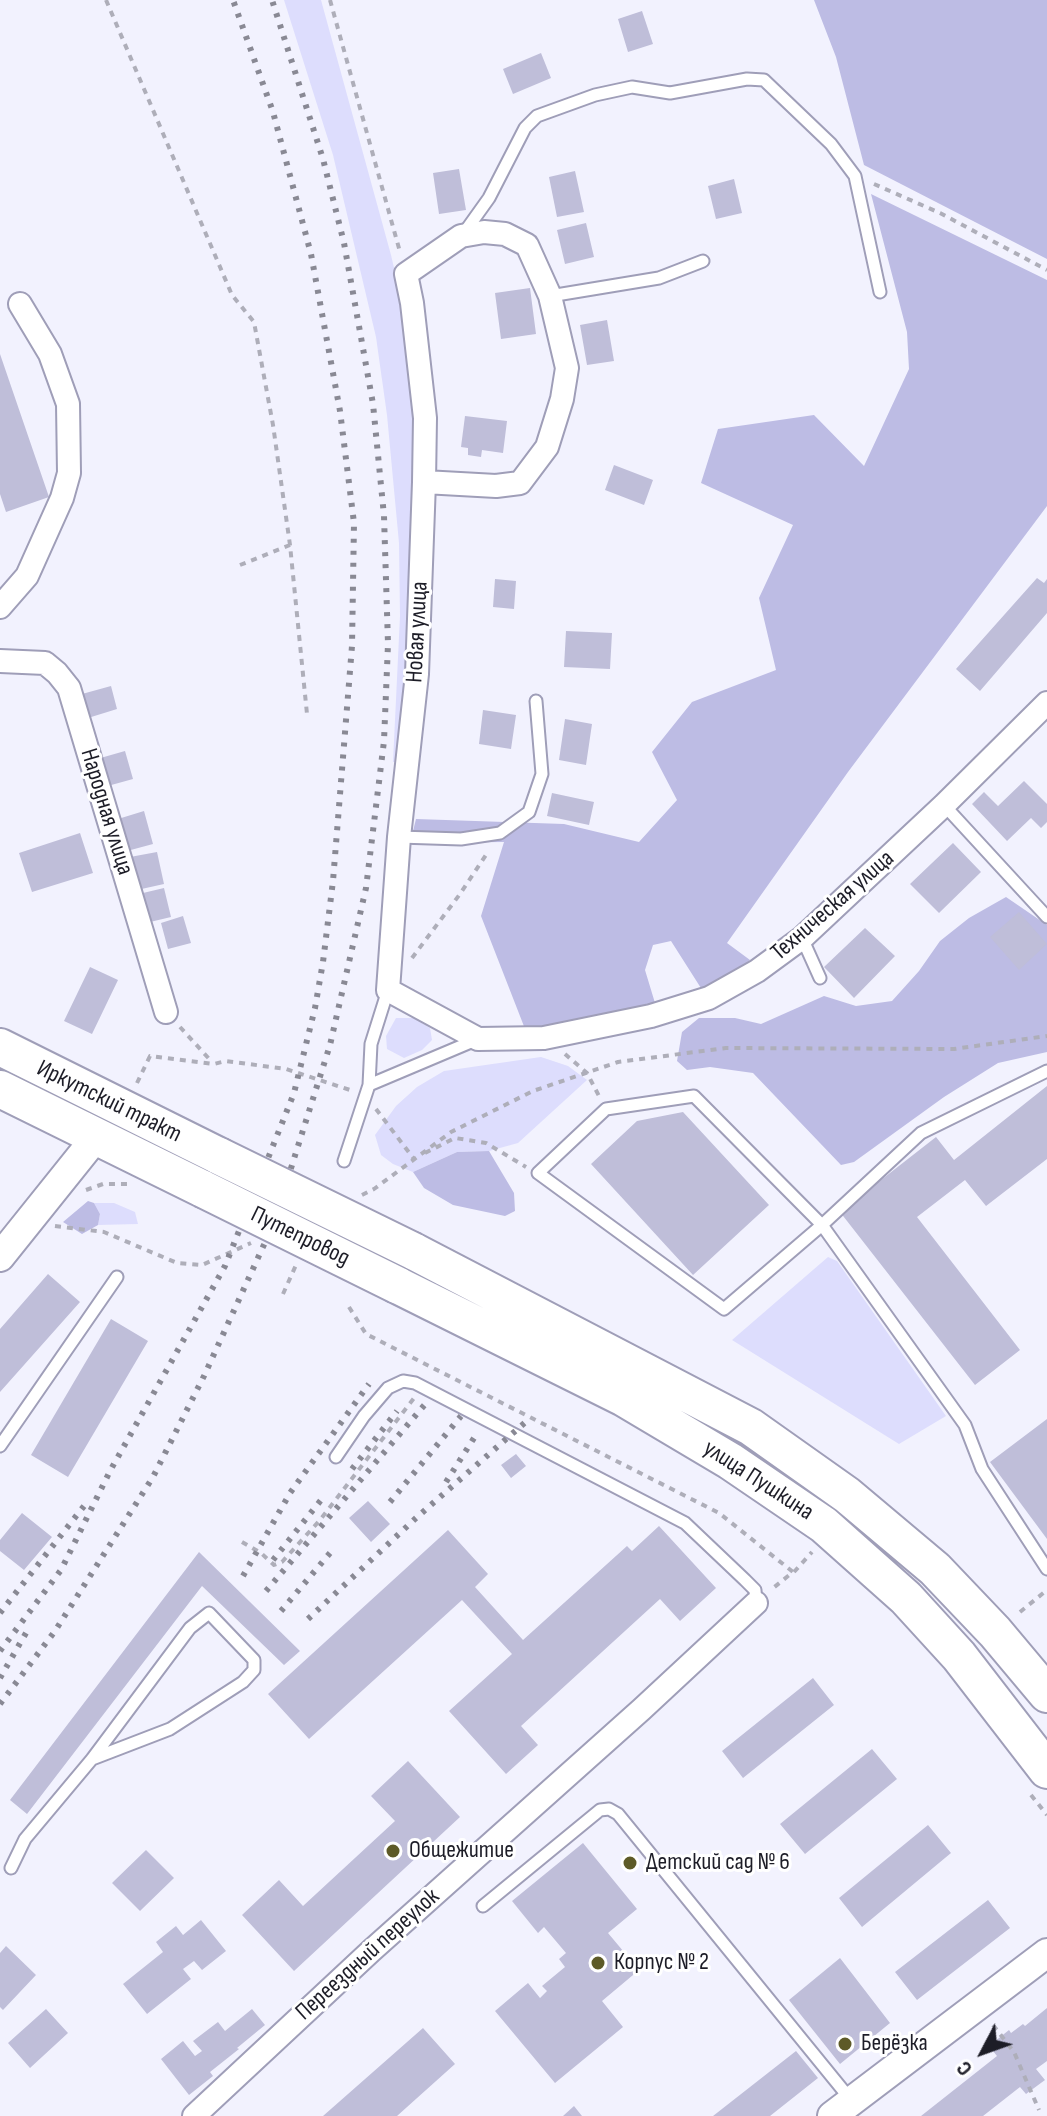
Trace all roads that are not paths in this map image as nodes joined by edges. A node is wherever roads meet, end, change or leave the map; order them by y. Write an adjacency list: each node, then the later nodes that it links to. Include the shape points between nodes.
1 (461, 236): 3 (lane, via 537,116 632,87 670,93 764,80 831,144 855,176); 4 (street, via 505,234 527,245); 6 (street, Новая улица, via 406,274 425,418)
2 (703, 261): 4 (lane, via 659,278)
3 (880, 292)
4 (550, 296): 6 (street, via 567,368 547,447 520,483)
5 (20, 304): 7 (street, via 50,354 68,404 69,473 27,576)
6 (424, 482): 12 (street, Новая улица, via 417,674)
7 (0, 607)
8 (0, 661): 17 (street, Народная улица, via 45,663 69,688)
9 (536, 701): 12 (lane, via 542,774 529,812 500,833 461,839)
10 (1047, 703): 11 (street, Техническая улица)
11 (944, 805): 13 (lane); 14 (street, Техническая улица)
12 (399, 837): 16 (street, Новая улица)
13 (1047, 917)
14 (802, 938): 15 (lane); 18 (street, Техническая улица, via 709,998 544,1038)
15 (820, 978)
16 (388, 990): 18 (street); 22 (lane, via 371,1044)
17 (166, 1012)
18 (478, 1039): 22 (lane)
19 (0, 1047): 24 (main road, Иркутский тракт)
20 (1047, 1071): 27 (lane, via 921,1133)
21 (0, 1089): 23 (main road, Иркутский тракт)
22 (368, 1090): 25 (lane)
23 (97, 1136): 26 (main road, Иркутский тракт); 29 (street)
24 (219, 1156): 28 (main road, Путепровод, bridge)
25 (344, 1161)
26 (203, 1189): 31 (main road, Путепровод, bridge)
27 (822, 1225): 27 (lane, via 694,1096 606,1109 538,1173 724,1309); 34 (lane, via 965,1425 982,1469)
28 (413, 1251): 36 (main road, улица Пушкина, via 751,1427 847,1495 935,1569)
29 (0, 1257)
30 (117, 1277): 32 (lane)
31 (397, 1285): 38 (main road, улица Пушкина, via 624,1398 824,1525 906,1598 959,1656)
32 (0, 1446)
33 (336, 1457): 35 (lane, via 388,1388 403,1381 423,1387 685,1523 755,1590)
34 (1047, 1569)
35 (756, 1603): 43 (street, Переездный переулок)
36 (1047, 1694)
37 (92, 1759): 37 (lane, via 190,1628 209,1613 254,1660 254,1670 243,1682 170,1729); 39 (lane, via 25,1839)
38 (1038, 1781)
39 (11, 1868)
40 (483, 1906): 42 (lane, via 600,1810 618,1814)
41 (1047, 1953): 42 (street)
42 (842, 2108)
43 (194, 2116)

